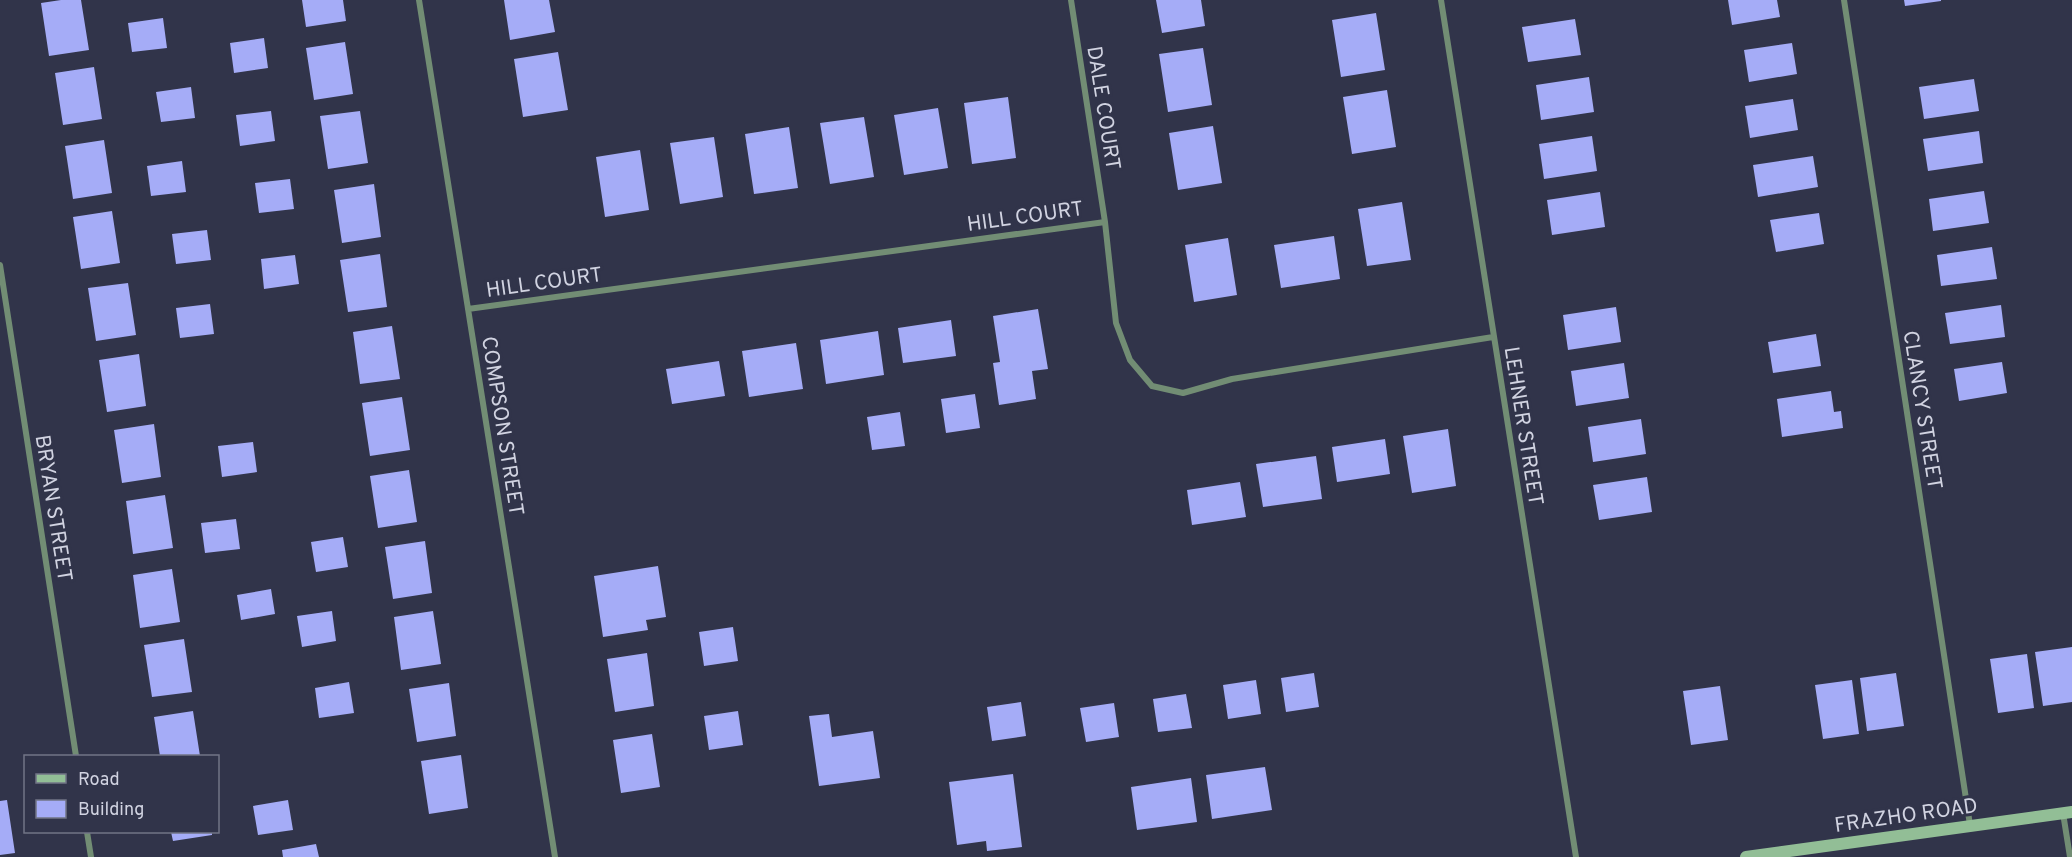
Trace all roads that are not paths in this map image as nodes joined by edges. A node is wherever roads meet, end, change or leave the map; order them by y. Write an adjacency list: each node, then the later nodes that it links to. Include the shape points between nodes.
1 (419, 0): 7 (street, COMPSON STREET)
2 (1071, 0): 5 (street, DALE COURT)
3 (1441, 0): 8 (street, LEHNER STREET)
4 (1844, 0): 11 (street, CLANCY STREET)
5 (1105, 222): 7 (street, HILL COURT); 8 (street, HILL COURT, via 1116,323 1130,360 1152,386 1183,393 1232,380)
6 (0, 265): 9 (street, BRYAN STREET)
7 (468, 309): 14 (street, COMPSON STREET)
8 (1493, 337): 15 (street, LEHNER STREET)
9 (76, 755)
10 (2067, 813): 11 (street, FRAZHO ROAD); 17 (street)
11 (1970, 825): 16 (street, FRAZHO ROAD)
12 (87, 833): 13 (street)
13 (91, 857)
14 (555, 857)
15 (1576, 857)
16 (1746, 857)
17 (2070, 857)

